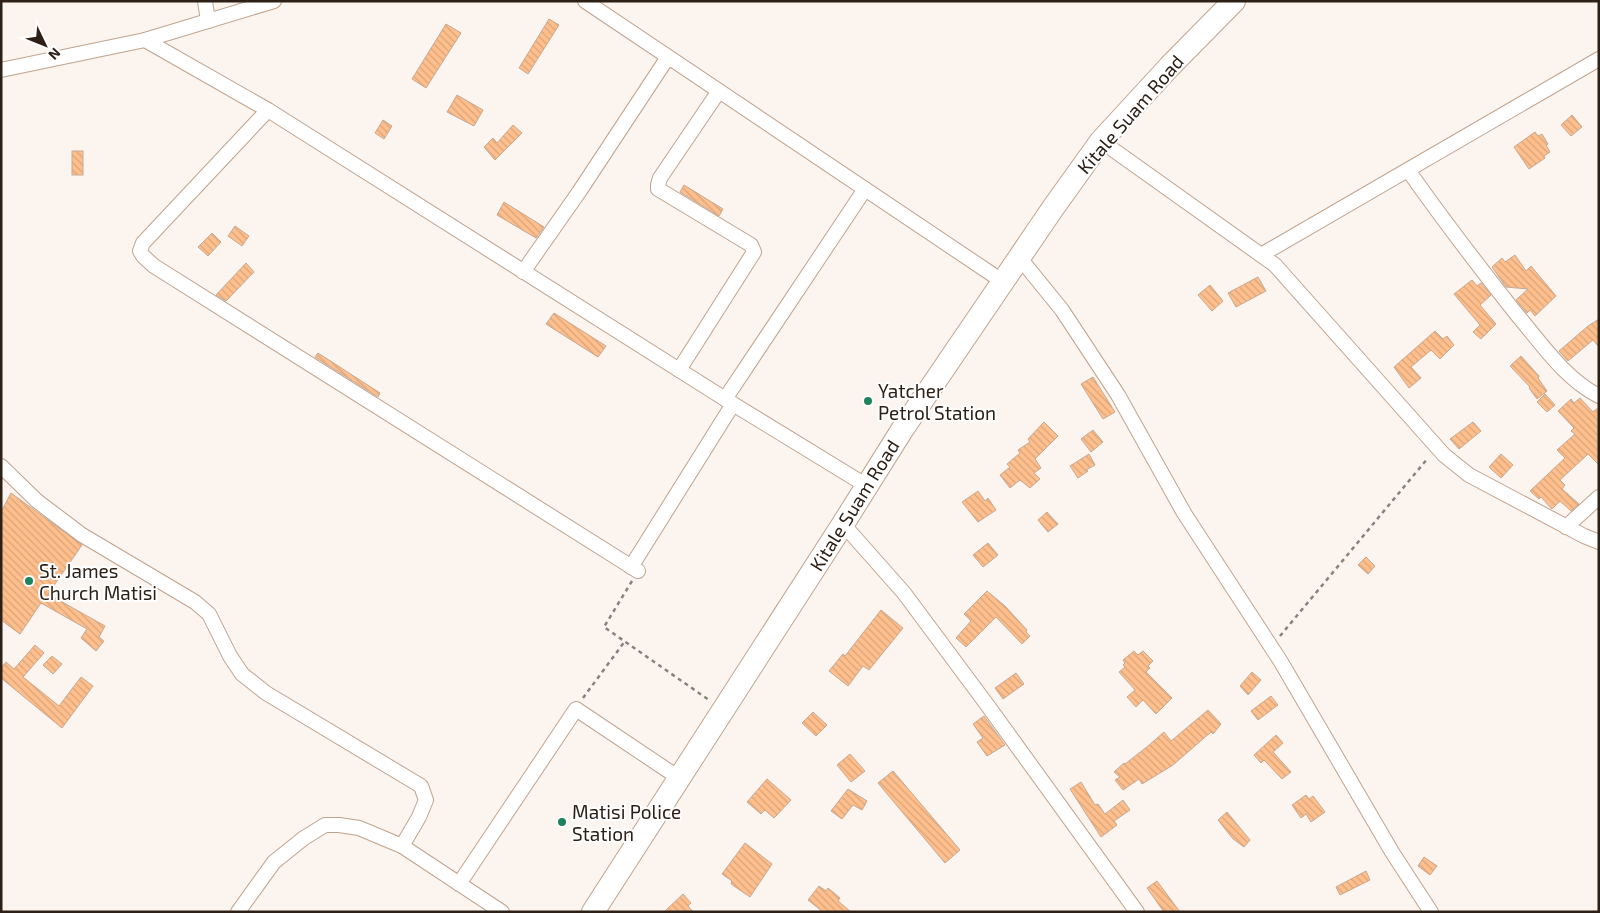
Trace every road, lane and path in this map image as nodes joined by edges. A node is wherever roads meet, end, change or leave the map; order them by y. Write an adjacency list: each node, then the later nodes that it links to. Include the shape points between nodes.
1 (206, 1): 5 (street)
2 (274, 1): 5 (street)
3 (585, 1): 7 (street)
4 (1234, 1): 12 (highway, Kitale Suam Road)
5 (208, 22): 6 (street)
6 (145, 40): 9 (street); 11 (street)
7 (668, 57): 10 (street); 17 (street)
8 (1599, 59): 13 (street)
9 (1, 70)
10 (719, 91): 14 (street); 19 (street, via 660,178 658,189 750,245 754,252)
11 (268, 110): 17 (street); 29 (street, via 143,244 140,251 143,256 154,266)
12 (1101, 141): 15 (street); 16 (highway, Kitale Suam Road)
13 (1408, 170): 15 (street); 20 (street, via 1468,254 1544,346 1568,373)
14 (865, 189): 18 (street); 21 (street)
15 (1261, 255): 22 (street, via 1299,291)
16 (1019, 257): 18 (highway, Kitale Suam Road); 31 (street, via 1062,310 1118,395 1184,513)
17 (523, 272): 19 (street)
18 (1002, 281): 24 (highway, Kitale Suam Road)
19 (679, 370): 21 (street)
20 (1599, 396)
21 (729, 402): 24 (street); 29 (street)
22 (1437, 447): 27 (street, via 1469,475); 31 (path)
23 (1, 466): 35 (street, via 37,501 82,535 195,602 209,614 242,674 266,693 421,786 426,800)
24 (867, 486): 26 (highway, Kitale Suam Road)
25 (1599, 497): 27 (street)
26 (843, 524): 33 (highway, Kitale Suam Road); 40 (street, via 904,594)
27 (1566, 527): 28 (street)
28 (1599, 542)
29 (635, 569): 30 (path, via 604,627)
30 (625, 641): 32 (path); 33 (path)
31 (1271, 647): 41 (street)
32 (576, 709): 34 (street); 36 (street)
33 (723, 710): 34 (highway, Kitale Suam Road)
34 (680, 778): 39 (highway, Kitale Suam Road)
35 (402, 846): 36 (street); 37 (street, via 359,828 325,825 274,862)
36 (459, 884): 38 (street)
37 (238, 912)
38 (502, 912)
39 (593, 912)
40 (1138, 912)
41 (1431, 912)

